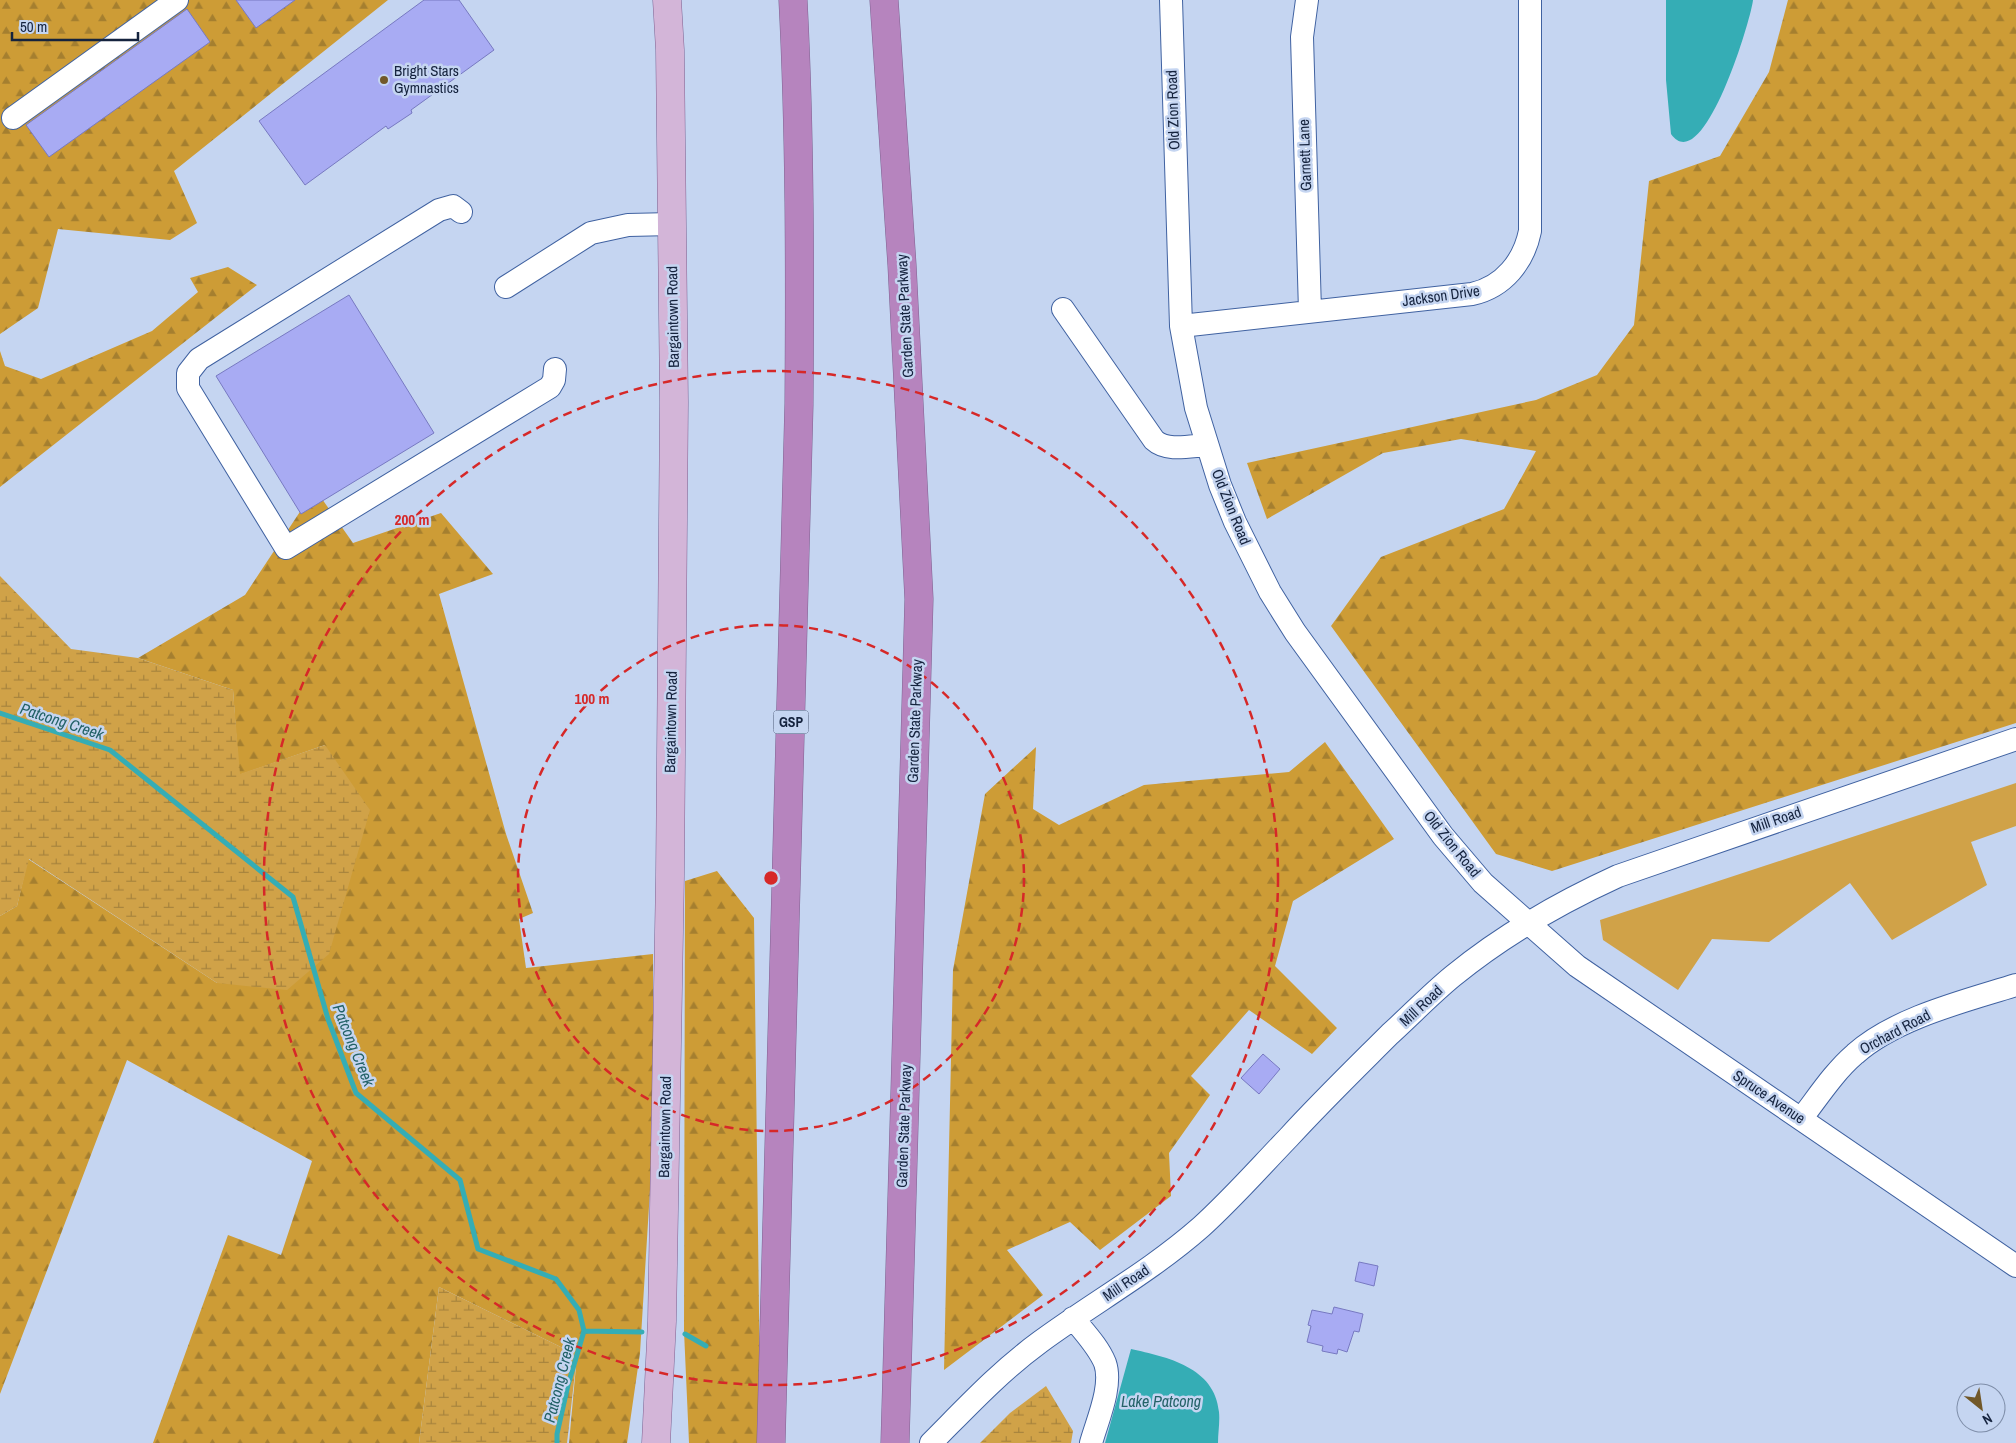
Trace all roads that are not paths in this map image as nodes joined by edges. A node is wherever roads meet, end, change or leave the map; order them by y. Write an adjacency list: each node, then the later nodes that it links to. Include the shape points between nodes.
1 (177, 0): 8 (street)
2 (667, 0): 10 (main road, Bargaintown Road)
3 (793, 0): 24 (highway, GSP, via 800,250 799,404)
4 (884, 0): 25 (highway, Garden State Parkway, via 919,599)
5 (1171, 0): 14 (street, Old Zion Road)
6 (1307, 0): 13 (street, Garnett Lane, via 1302,37)
7 (1530, 0): 13 (street, Jackson Drive, via 1530,231 1516,266 1500,281 1472,294)
8 (13, 118)
9 (461, 212): 15 (street, via 453,206 439,210 199,359 188,373 188,388 286,548 550,387)
10 (672, 224): 11 (street, via 628,225 591,233); 23 (main road, Bargaintown Road, via 674,402 670,885 662,1313)
11 (506, 287)
12 (1063, 309): 16 (street, via 1158,444)
13 (1310, 311): 14 (street, Jackson Drive)
14 (1181, 326): 16 (street, Old Zion Road, via 1196,408)
15 (555, 369)
16 (1207, 445): 18 (street, Old Zion Road, via 1246,545 1295,632 1454,850 1483,883)
17 (2016, 738): 18 (street, Mill Road, via 1618,876)
18 (1527, 923): 20 (street, Spruce Avenue, via 1577,966); 22 (street, Mill Road, via 1487,949 1424,1002 1202,1225 1140,1274)
19 (2016, 984): 20 (street, Orchard Road, via 1922,1016 1865,1045 1841,1067)
20 (1801, 1119): 21 (street, Spruce Avenue)
21 (2016, 1266)
22 (1074, 1318): 26 (street, Mill Road, via 1003,1371); 27 (street, via 1099,1352 1106,1370 1106,1393)
23 (656, 1443)
24 (771, 1443)
25 (895, 1443)
26 (931, 1443)
27 (1091, 1443)

